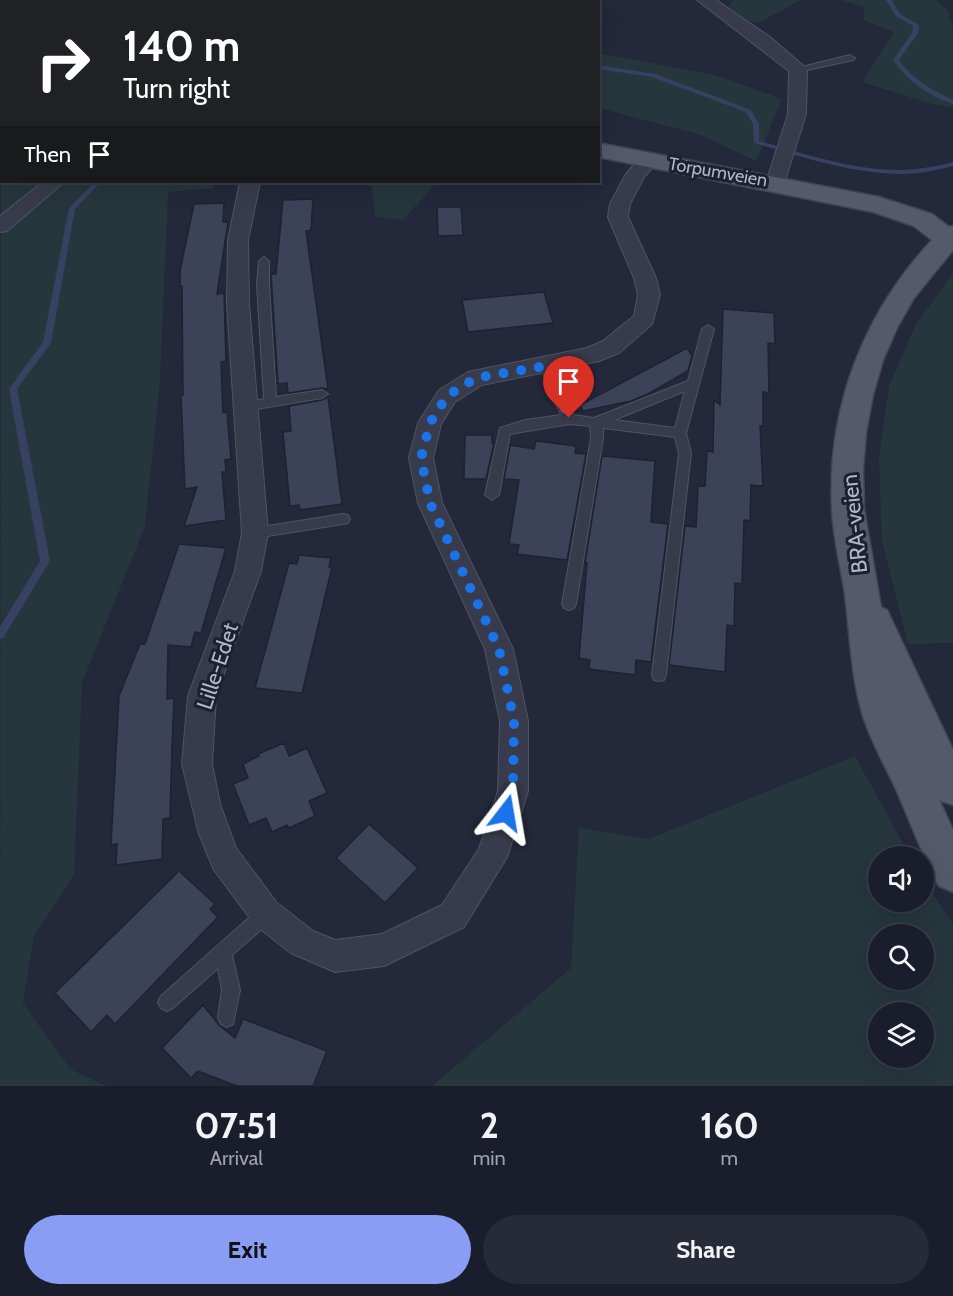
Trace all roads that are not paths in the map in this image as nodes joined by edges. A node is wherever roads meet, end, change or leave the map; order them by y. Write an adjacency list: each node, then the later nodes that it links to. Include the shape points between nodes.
1 (705, 0): 3 (street)
2 (850, 58): 3 (lane)
3 (798, 69): 6 (street, via 801,94 796,123)
4 (600, 150): 5 (main road, Torpumveien)
5 (649, 160): 6 (main road, Torpumveien); 15 (street, Lille-Edet, via 636,174 620,204 618,217 645,278 649,295 644,319 611,347 591,356)
6 (778, 174): 10 (main road, Torpumveien, via 914,234)
7 (53, 183): 9 (street)
8 (250, 183): 14 (street, Lille-Edet, via 238,240)
9 (0, 226)
10 (950, 236): 25 (main road, BRA-veien, via 909,285 878,335 855,406 847,480 853,548)
11 (264, 261): 13 (lane)
12 (708, 329): 16 (lane)
13 (266, 333): 14 (lane); 18 (lane)
14 (240, 336): 18 (street, Lille-Edet)
15 (546, 366): 19 (lane); 30 (street, Lille-Edet, via 476,378 447,396 430,423 421,458 430,503 499,649 514,721 513,790 492,857 453,916 384,950 335,956 302,942)
16 (694, 383): 20 (lane); 21 (lane)
17 (322, 394): 18 (lane)
18 (258, 404): 24 (street, Lille-Edet)
19 (569, 418): 20 (lane); 22 (lane, via 504,431)
20 (596, 422): 21 (lane); 26 (lane, via 597,438)
21 (680, 433): 27 (lane, via 685,453)
22 (492, 495)
23 (343, 519): 24 (lane)
24 (255, 533): 30 (street, Lille-Edet, via 248,571 202,696 197,764 205,804 225,859)
25 (862, 592): 28 (main road, BRA-veien); 29 (main road, BRA-veien, via 870,661 882,715)
26 (569, 604)
27 (659, 675)
28 (953, 787)
29 (953, 872)
30 (266, 914): 31 (lane)
31 (223, 952): 32 (lane); 33 (lane, via 231,990)
32 (166, 1002)
33 (227, 1018)

